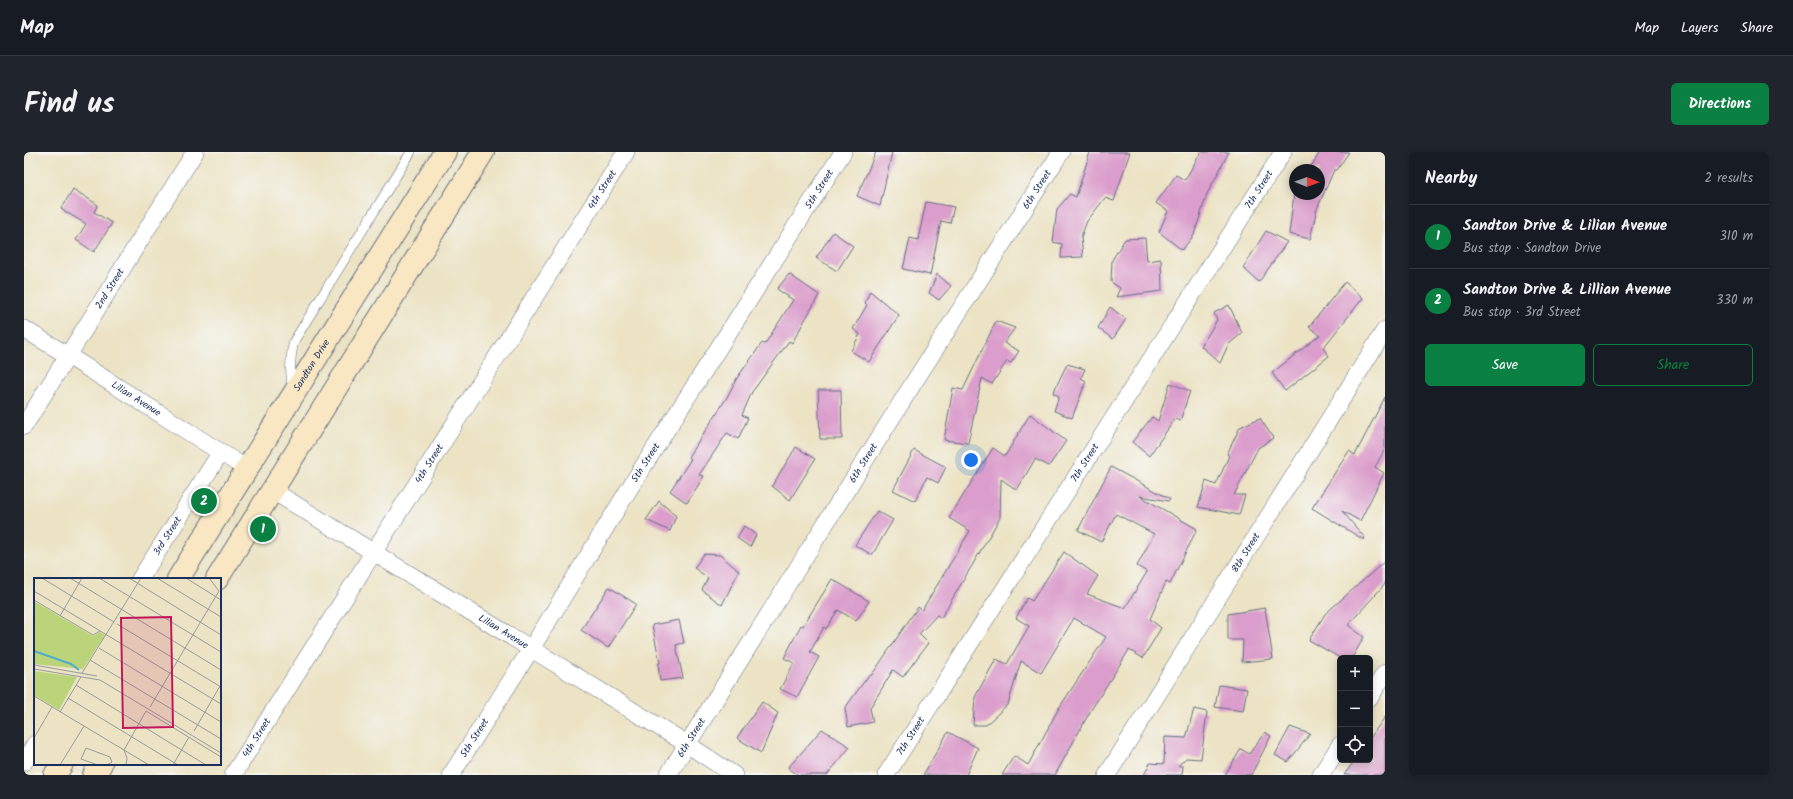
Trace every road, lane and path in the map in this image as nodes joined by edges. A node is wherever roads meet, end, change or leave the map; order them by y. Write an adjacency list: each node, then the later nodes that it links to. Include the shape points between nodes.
1 (195, 152): 11 (street, 2nd Street)
2 (411, 152): 12 (lane, via 294,341 290,377)
3 (445, 152): 12 (main road, Sandton Drive)
4 (483, 152): 16 (main road)
5 (626, 152): 17 (street, 4th Street)
6 (843, 152): 21 (street, 5th Street, via 634,481)
7 (1061, 152): 24 (street, 6th Street)
8 (1284, 152): 36 (street, 7th Street)
9 (24, 330): 11 (street, Lilian Avenue)
10 (1385, 330): 37 (street, 8th Street)
11 (67, 355): 13 (street, 2nd Street); 14 (street, Lilian Avenue)
12 (294, 394): 15 (main road, Sandton Drive)
13 (24, 426)
14 (221, 452): 15 (street, Lilian Avenue); 18 (street, 3rd Street)
15 (247, 469): 19 (main road, Sandton Drive)
16 (273, 491): 17 (street, Lilian Avenue); 20 (main road)
17 (374, 552): 21 (street, Lilian Avenue); 32 (street, 4th Street)
18 (141, 578)
19 (179, 578)
20 (218, 578)
21 (531, 649): 24 (street, Lilian Avenue); 33 (street, 5th Street)
22 (1385, 673): 23 (street)
23 (1373, 692)
24 (687, 744): 34 (street, 6th Street); 35 (street, Lilian Avenue)
25 (34, 746): 27 (street)
26 (1337, 750): 38 (street)
27 (24, 762)
28 (61, 765): 30 (main road)
29 (100, 765): 31 (main road)
30 (55, 775)
31 (94, 775)
32 (233, 775)
33 (451, 775)
34 (668, 775)
35 (734, 775)
36 (886, 775)
37 (1107, 775)
38 (1321, 775)

